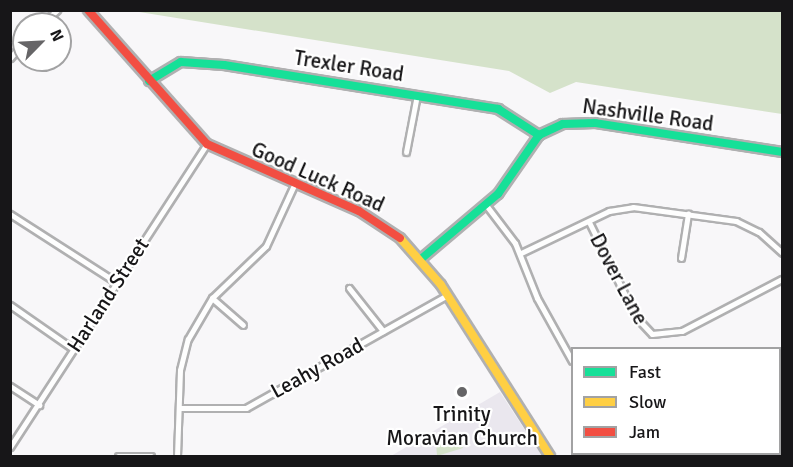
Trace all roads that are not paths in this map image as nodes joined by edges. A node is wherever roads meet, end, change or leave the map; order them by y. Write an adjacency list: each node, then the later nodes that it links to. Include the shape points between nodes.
1 (88, 10): 2 (street, Good Luck Road)
2 (149, 81): 3 (street, Trexler Road, via 188,61); 5 (street, Good Luck Road)
3 (417, 95): 4 (street, Trexler Road, via 498,109); 6 (street)
4 (539, 135): 7 (street, Nashville Road, via 581,122); 9 (street, via 514,176)
5 (207, 144): 8 (street, Good Luck Road); 18 (street, Harland Street)
6 (406, 152)
7 (783, 152)
8 (294, 185): 16 (street, Good Luck Road, via 359,211); 21 (street, via 266,246)
9 (486, 205): 13 (street); 16 (street)
10 (10, 214): 18 (street)
11 (688, 214): 12 (street, via 633,207); 14 (street, via 747,225); 15 (street)
12 (588, 222): 13 (street); 17 (street, Dover Lane, via 636,317 656,335 682,331)
13 (520, 253): 26 (street, via 537,298)
14 (783, 254)
15 (681, 258)
16 (422, 259): 20 (street, Good Luck Road)
17 (783, 279)
18 (116, 282): 25 (street, Harland Street)
19 (349, 288): 24 (street)
20 (447, 295): 24 (street, Leahy Road); 34 (street, Good Luck Road)
21 (212, 298): 23 (street); 29 (street, via 184,349)
22 (10, 305): 25 (street)
23 (243, 325)
24 (383, 331): 29 (street, Leahy Road, via 246,408)
25 (73, 349): 28 (street, Harland Street)
26 (571, 358)
27 (10, 386): 28 (street)
28 (39, 405): 30 (street, Harland Street)
29 (179, 408): 33 (street)
30 (10, 447)
31 (118, 456): 32 (street)
32 (151, 456)
33 (177, 456)
34 (550, 456)

